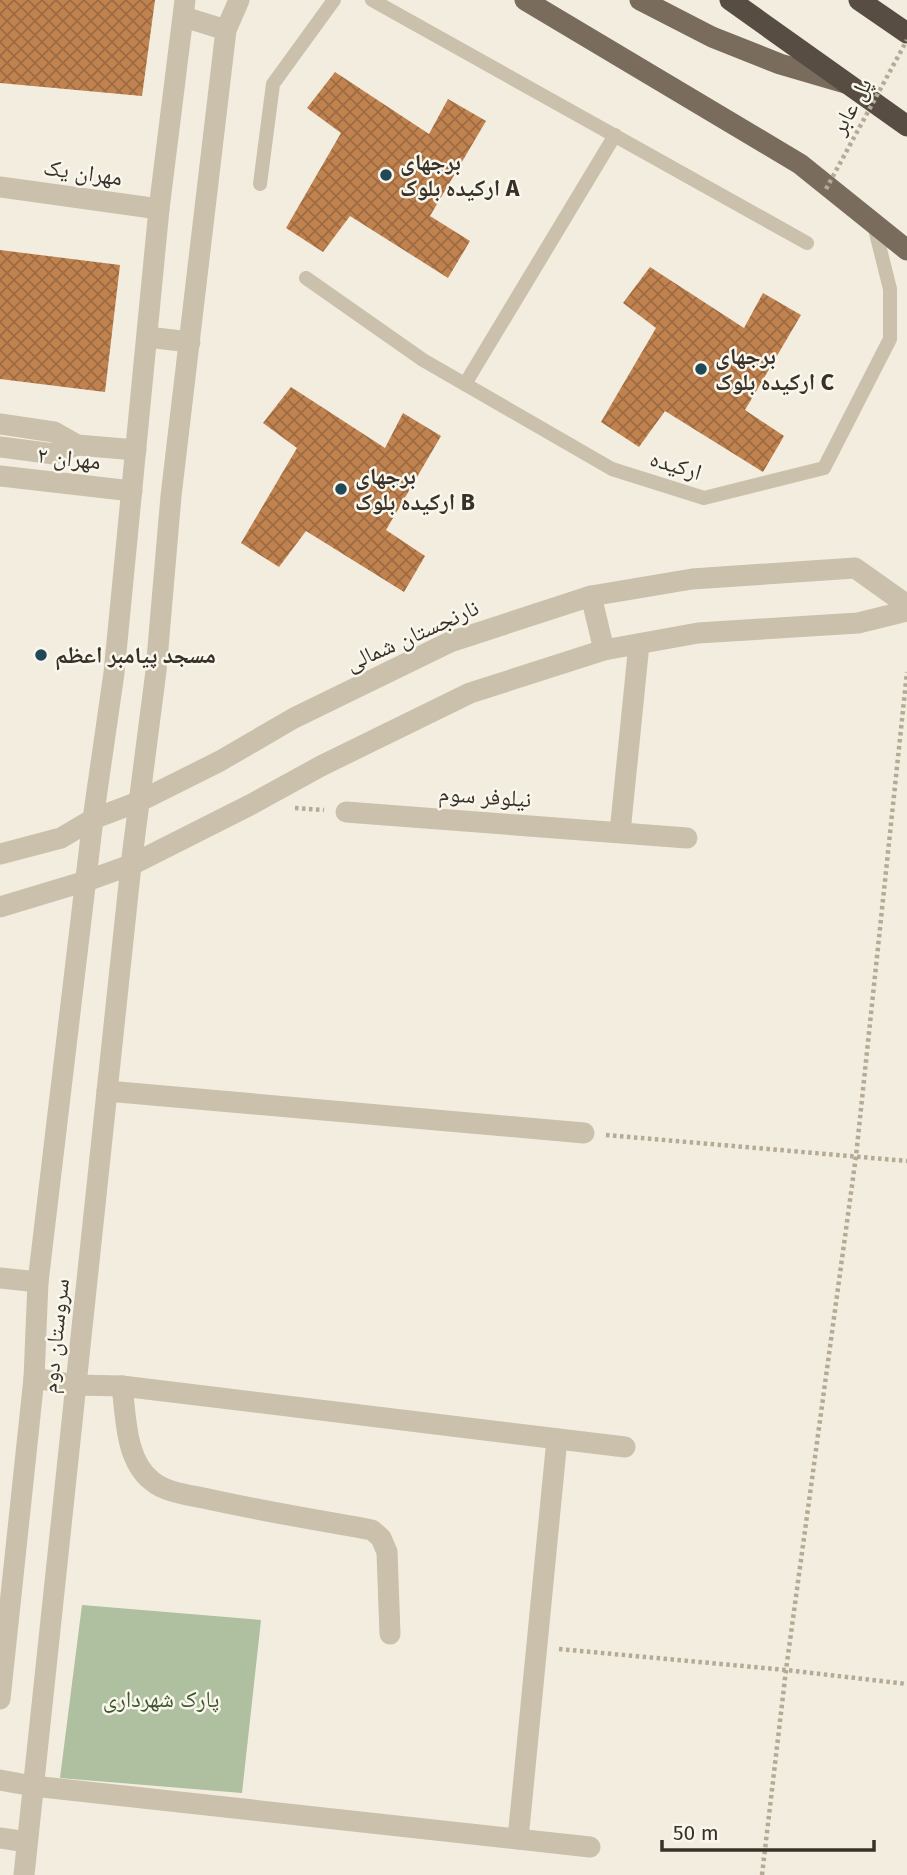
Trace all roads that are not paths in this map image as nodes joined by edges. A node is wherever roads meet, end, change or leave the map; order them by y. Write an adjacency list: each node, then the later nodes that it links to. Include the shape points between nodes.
1 (239, 0): 9 (street, سروستان دوم)
2 (334, 0): 14 (lane, via 273,83)
3 (372, 0): 13 (lane)
4 (525, 0): 17 (main road, via 800,164)
5 (640, 0): 11 (main road, via 712,37)
6 (730, 0): 11 (highway)
7 (859, 0): 10 (highway)
8 (185, 9): 9 (street); 16 (street, سروستان دوم)
9 (226, 30): 22 (street, سروستان دوم)
10 (907, 33)
11 (845, 83): 12 (highway)
12 (907, 126)
13 (615, 135): 18 (lane); 23 (lane)
14 (260, 184)
15 (0, 187): 16 (street, مهران یک)
16 (159, 208): 21 (street, سروستان دوم)
17 (874, 225): 19 (main road); 23 (lane, ارکیده, via 890,289 890,339 824,468 704,498 612,469)
18 (807, 243)
19 (907, 250)
20 (306, 278): 23 (lane, ارکیده)
21 (147, 337): 22 (street); 27 (street, سروستان دوم)
22 (190, 342): 35 (street, سروستان دوم)
23 (465, 384)
24 (0, 424): 25 (street, via 54,432)
25 (77, 444): 26 (street, via 54,454); 27 (street)
26 (0, 447)
27 (136, 450): 29 (street, سروستان دوم)
28 (0, 476): 29 (street, مهران ۲)
29 (132, 491): 37 (street, سروستان دوم, via 114,673)
30 (591, 596): 31 (street, نارنجستان شمالی, via 692,579 855,568); 34 (street); 35 (street, نارنجستان شمالی, via 450,642)
31 (907, 605)
32 (907, 611): 33 (street, via 858,623 698,633)
33 (639, 644): 34 (street); 38 (street)
34 (604, 650): 41 (street, via 470,693)
35 (138, 802): 37 (street, نارنجستان شمالی); 41 (street, سروستان دوم)
36 (346, 812): 38 (street, نیلوفر سوم)
37 (93, 819): 40 (street, نارنجستان شمالی, via 61,838); 42 (street, سروستان دوم)
38 (620, 832): 39 (street, نیلوفر سوم)
39 (687, 838)
40 (0, 854)
41 (131, 864): 42 (street); 44 (street, سروستان دوم)
42 (86, 881): 43 (street); 47 (street, سروستان دوم)
43 (0, 907)
44 (107, 1091): 45 (street); 49 (street, سروستان دوم)
45 (584, 1133)
46 (0, 1278): 47 (street)
47 (38, 1282): 48 (street, سروستان دوم)
48 (34, 1378): 49 (street); 53 (street, سروستان دوم)
49 (76, 1385): 50 (street); 57 (street, سروستان دوم)
50 (122, 1385): 51 (street); 54 (street, via 135,1457 151,1481 167,1489 263,1511 372,1530 381,1538 387,1552)
51 (556, 1439): 52 (street); 59 (street)
52 (625, 1447)
53 (5, 1595): 55 (street, سروستان دوم)
54 (390, 1634)
55 (0, 1699)
56 (0, 1780): 57 (street)
57 (33, 1786): 59 (street); 60 (street, سروستان دوم)
58 (0, 1838): 60 (street)
59 (518, 1839): 61 (street)
60 (27, 1842): 62 (street, سروستان دوم)
61 (590, 1847)
62 (24, 1875)

